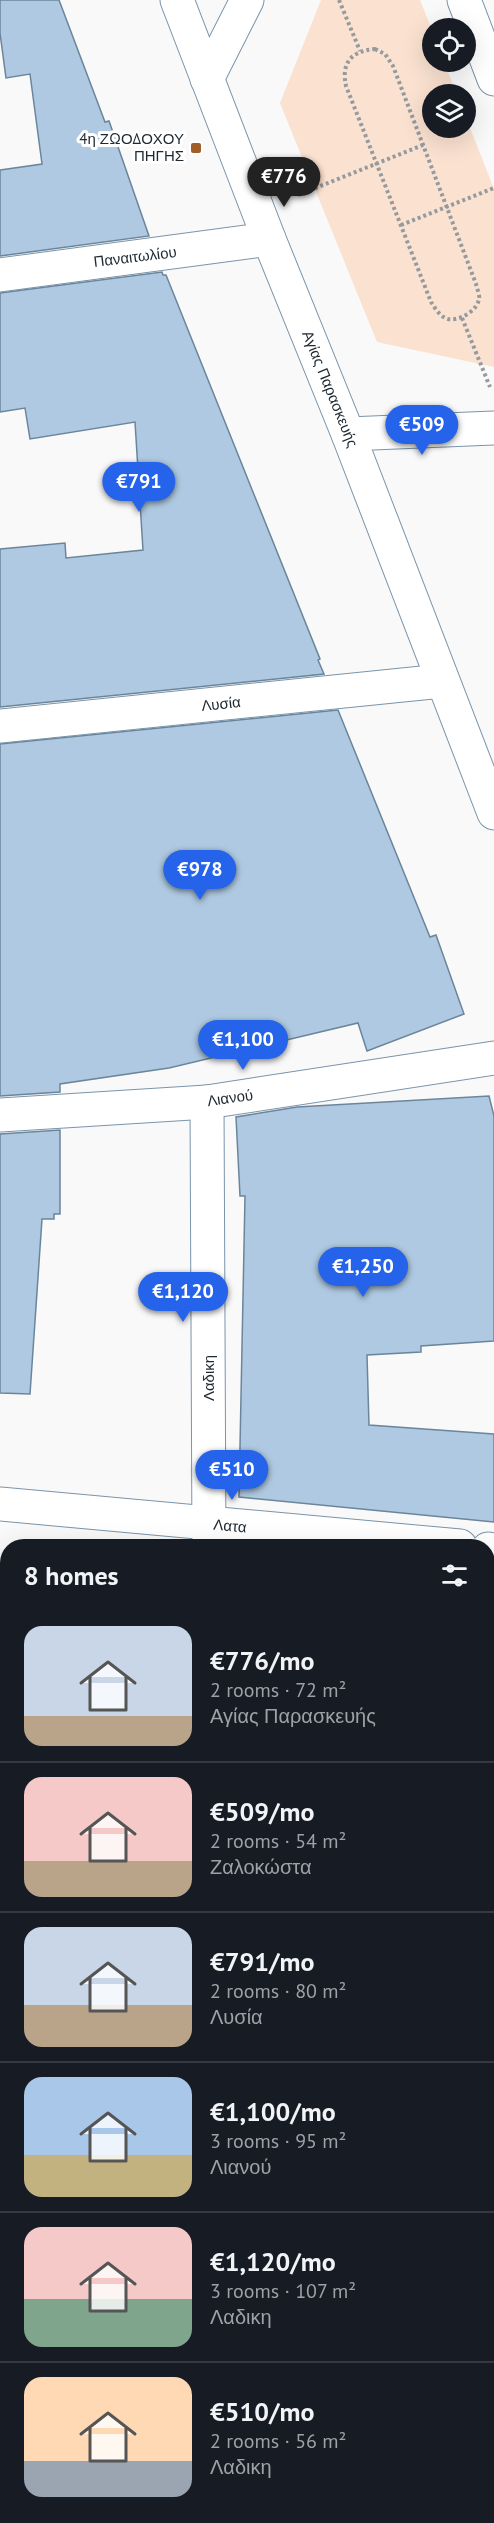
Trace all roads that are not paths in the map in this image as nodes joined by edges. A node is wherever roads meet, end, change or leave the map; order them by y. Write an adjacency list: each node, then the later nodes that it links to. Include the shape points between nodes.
1 (177, 0): 4 (street, Αγίας Παρασκευής)
2 (247, 0): 4 (street)
3 (464, 0): 5 (street)
4 (207, 79): 6 (street, Αγίας Παρασκευής)
5 (494, 79)
6 (264, 225): 7 (street, Παναιτωλίου); 9 (street, Αγίας Παρασκευής)
7 (0, 275)
8 (494, 428): 9 (street)
9 (348, 434): 10 (street, Αγίας Παρασκευής)
10 (442, 681): 11 (street, Λυσία); 12 (street, Αγίας Παρασκευής)
11 (0, 726)
12 (494, 813)
13 (494, 1058): 14 (street, Λιανού)
14 (207, 1102): 15 (street, Λιανού); 17 (street, Λαδικη)
15 (0, 1115)
16 (0, 1504): 17 (street, Λατα)
17 (209, 1535): 18 (street, Λατα)
18 (300, 1539)

